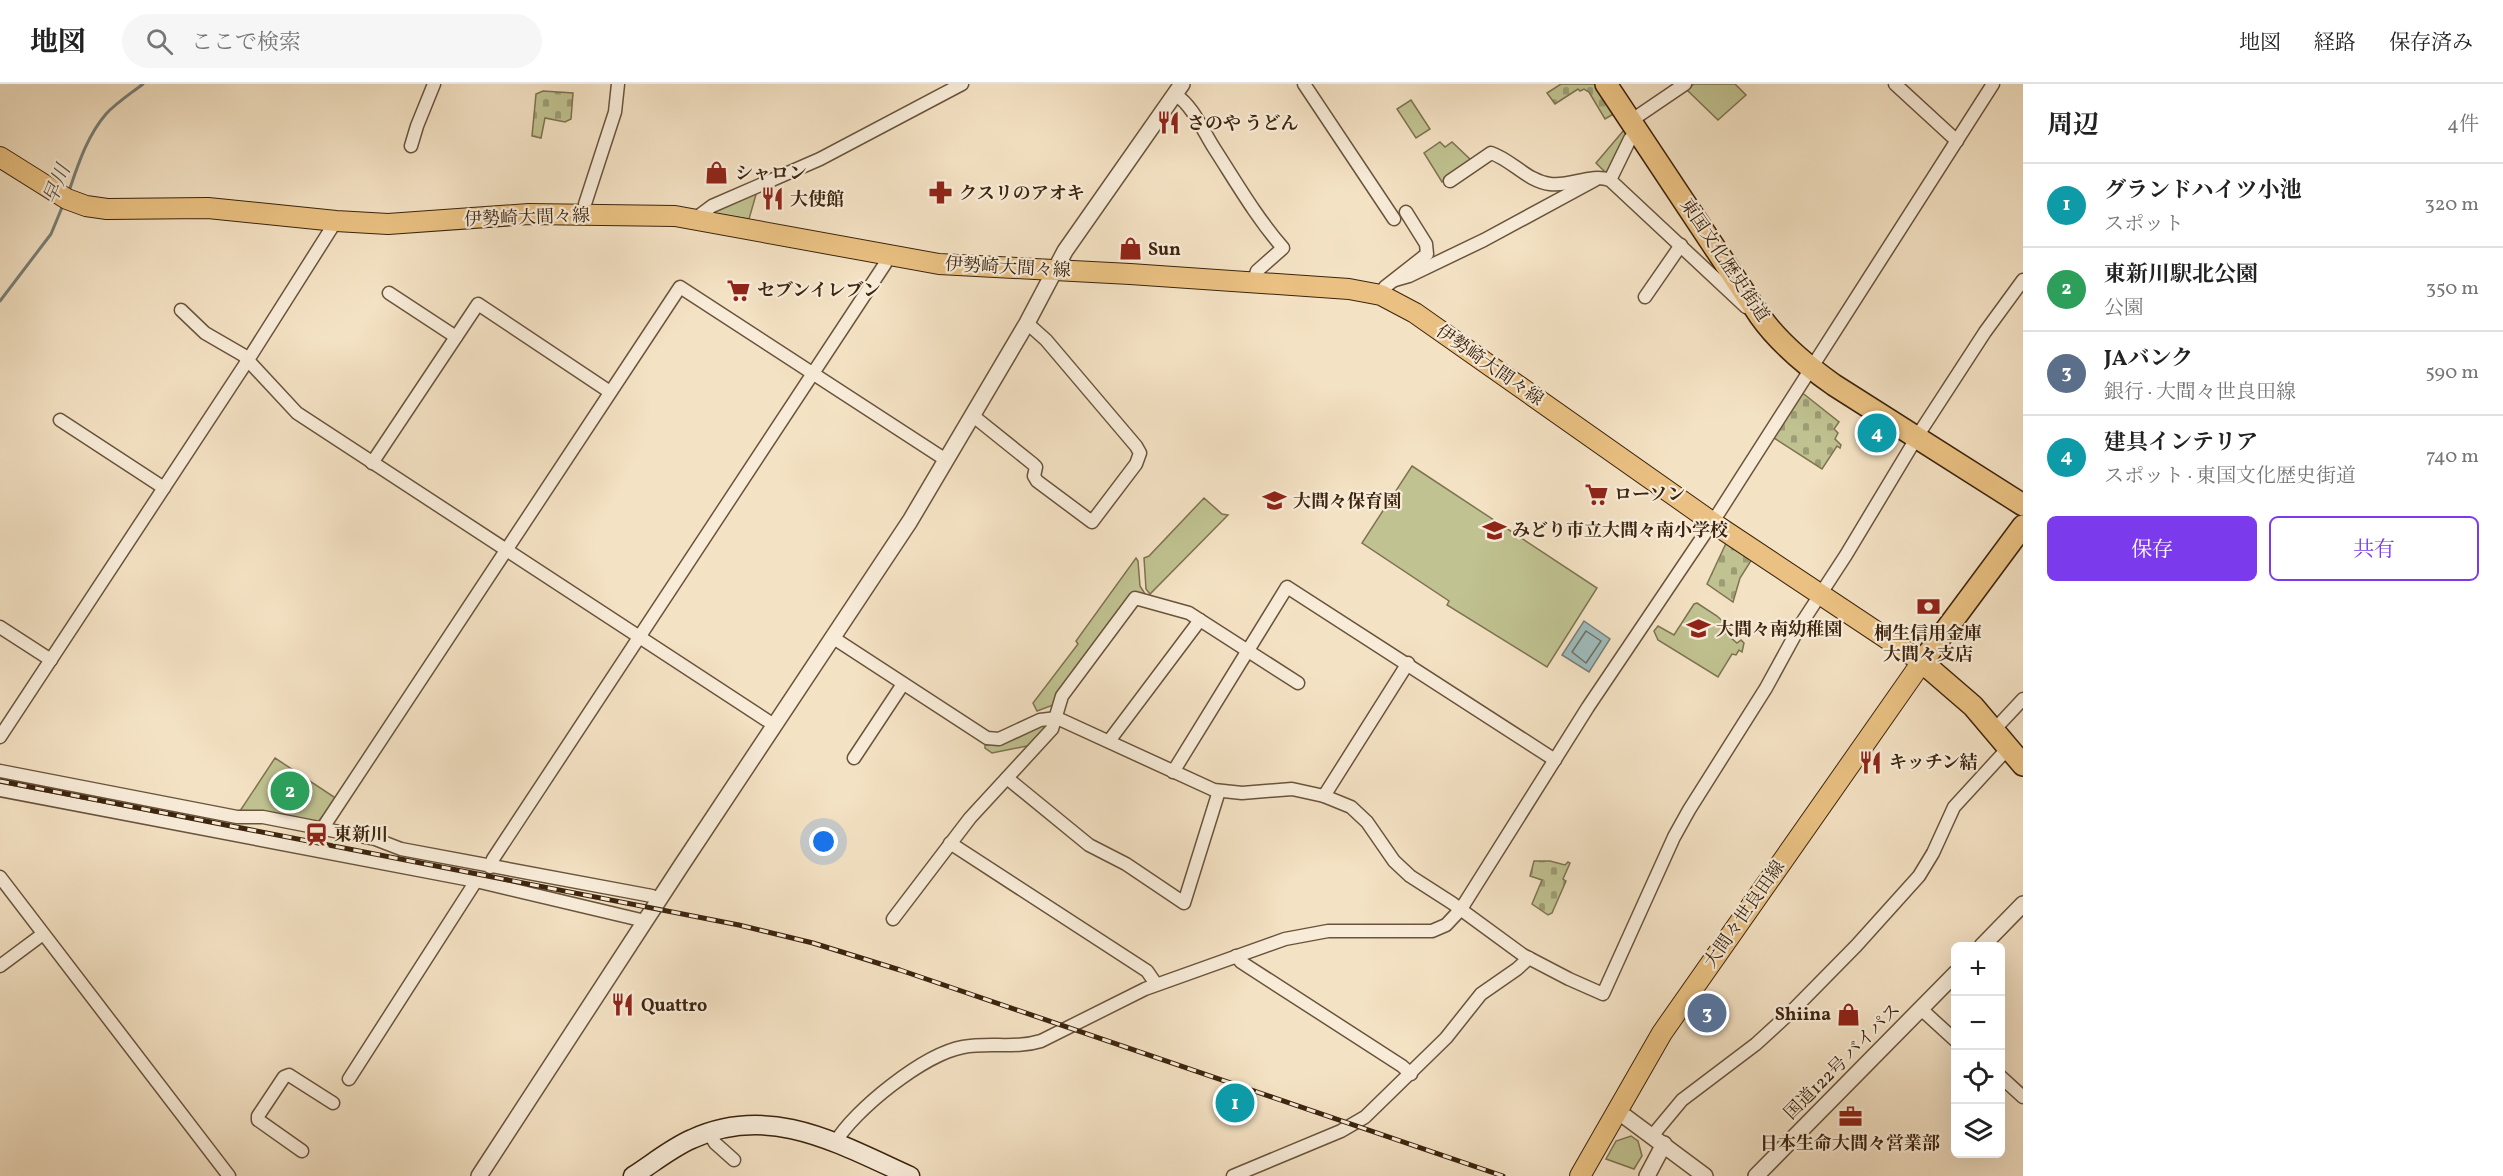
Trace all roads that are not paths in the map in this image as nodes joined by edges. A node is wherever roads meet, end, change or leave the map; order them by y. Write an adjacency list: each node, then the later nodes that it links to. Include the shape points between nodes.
1 (434, 84): 12 (street)
2 (618, 84): 17 (street, via 615,112)
3 (962, 84): 18 (street, via 820,159 712,206)
4 (1304, 84): 19 (street)
5 (1606, 84): 10 (highway, 東国文化歴史街道)
6 (1685, 84): 10 (street)
7 (1895, 84): 11 (street)
8 (1993, 84): 11 (street)
9 (1179, 89): 23 (street); 26 (street, via 1260,222 1283,248 1257,272)
10 (1635, 125): 14 (street); 31 (highway, 東国文化歴史街道)
11 (1957, 141): 35 (street)
12 (411, 146)
13 (0, 157): 20 (main road, 伊勢崎大間々線, via 64,197 106,209 208,208)
14 (1604, 178): 15 (street, via 1543,183 1491,153); 21 (street); 24 (street, via 1484,240)
15 (1450, 181)
16 (1406, 212): 24 (street, via 1427,250 1425,257)
17 (585, 214): 18 (main road, 伊勢崎大間々線); 20 (main road, 伊勢崎大間々線, via 414,223)
18 (696, 218): 22 (main road, 伊勢崎大間々線)
19 (1394, 219)
20 (336, 221): 34 (street)
21 (1681, 245): 29 (street); 31 (street, via 1744,305)
22 (887, 255): 23 (main road, 伊勢崎大間々線, via 961,266); 36 (street, via 885,264)
23 (1054, 269): 26 (main road, 伊勢崎大間々線); 32 (street)
24 (1395, 280): 28 (street)
25 (2023, 280): 40 (street)
26 (1253, 282): 28 (main road, 伊勢崎大間々線, via 1349,289)
27 (389, 293): 33 (street)
28 (1381, 296): 45 (main road, 伊勢崎大間々線, via 1423,319)
29 (1645, 297)
30 (181, 310): 34 (street, via 205,333)
31 (1758, 312): 35 (highway, 東国文化歴史街道)
32 (1027, 323): 38 (street); 38 (street, via 1136,446 1140,453 1136,464 1092,522 1037,480 1033,464)
33 (456, 337): 37 (street, via 478,304); 42 (street)
34 (248, 360): 42 (street, via 289,407); 43 (street)
35 (1811, 367): 40 (highway, 東国文化歴史街道); 45 (street)
36 (813, 375): 37 (street, via 680,288); 41 (street); 52 (street)
37 (610, 392): 47 (street)
38 (972, 415): 41 (street)
39 (60, 420): 43 (street)
40 (1916, 438): 44 (highway, 東国文化歴史街道); 48 (street)
41 (946, 460): 51 (street)
42 (372, 463): 47 (street)
43 (164, 488): 54 (street)
44 (2023, 505)
45 (1713, 522): 48 (main road, 伊勢崎大間々線); 67 (street)
46 (2023, 526): 55 (highway)
47 (506, 551): 52 (street); 75 (street)
48 (1820, 594): 55 (main road, 伊勢崎大間々線); 88 (street, via 1674,837 1603,994)
49 (1200, 620): 53 (street); 60 (street, via 1189,613 1133,599 1062,696); 64 (street)
50 (0, 627): 54 (street)
51 (832, 637): 58 (street); 61 (street)
52 (638, 638): 61 (street); 77 (street)
53 (1247, 650): 56 (street, via 1287,587); 57 (street); 70 (street)
54 (51, 660): 63 (street)
55 (1922, 662): 62 (highway); 99 (main road, 大間々世良田線, via 1696,982 1652,1049)
56 (1408, 663): 67 (street); 74 (street)
57 (1298, 683)
58 (903, 684): 60 (street, via 990,739 1004,737 1040,720); 66 (street)
59 (2023, 699): 62 (street)
60 (1057, 718): 64 (street); 71 (street, via 1052,729)
61 (774, 725): 80 (street)
62 (1995, 729): 65 (highway)
63 (0, 737)
64 (1109, 741): 70 (street)
65 (2009, 747): 68 (highway); 101 (street, via 1954,807 1919,876 1856,946 1762,1038 1682,1100)
66 (854, 758)
67 (1555, 760): 82 (street)
68 (2023, 765)
69 (0, 771): 75 (street, via 237,817 263,817)
70 (1173, 772): 73 (street)
71 (1007, 778): 73 (street, via 1089,845 1126,864 1184,903); 76 (street)
72 (0, 790): 79 (street)
73 (1219, 791): 74 (street, via 1242,793 1285,788)
74 (1324, 796): 82 (street, via 1357,812 1400,867)
75 (324, 829): 77 (street)
76 (950, 843): 83 (street); 91 (street, via 1147,971)
77 (490, 867): 80 (street)
78 (0, 877): 85 (street)
79 (476, 881): 84 (street); 95 (street)
80 (659, 899): 84 (street)
81 (2023, 904): 86 (street)
82 (1461, 909): 87 (street, via 1446,925 1432,931 1328,931 1285,939); 88 (street)
83 (893, 919)
84 (645, 921): 106 (street)
85 (43, 934): 89 (street); 105 (street)
86 (1986, 942)
87 (1236, 956): 91 (street); 94 (street)
88 (1529, 958): 94 (street, via 1481,993)
89 (0, 966)
90 (1951, 978): 92 (street, 国道122号 バイパス)
91 (1156, 984): 102 (street, via 1041,1041 963,1047 940,1056 887,1089 847,1125)
92 (1921, 1009): 93 (street); 113 (street, 国道122号 バイパス)
93 (1951, 1036)
94 (1411, 1074): 109 (street, via 1377,1108 1352,1125)
95 (349, 1079)
96 (2005, 1080): 97 (street)
97 (2023, 1097)
98 (333, 1103): 103 (street, via 289,1075 258,1116 258,1120)
99 (1618, 1112): 101 (street); 110 (main road, 大間々世良田線)
100 (709, 1133): 102 (main road, via 737,1126 771,1125 804,1131); 104 (street); 107 (main road, via 687,1141)
101 (1658, 1140): 111 (street); 112 (street)
102 (835, 1143): 108 (main road)
103 (302, 1151)
104 (734, 1160)
105 (229, 1176)
106 (479, 1176)
107 (633, 1176)
108 (909, 1176)
109 (1233, 1176)
110 (1580, 1176)
111 (1647, 1176)
112 (1705, 1176)
113 (1756, 1176)

